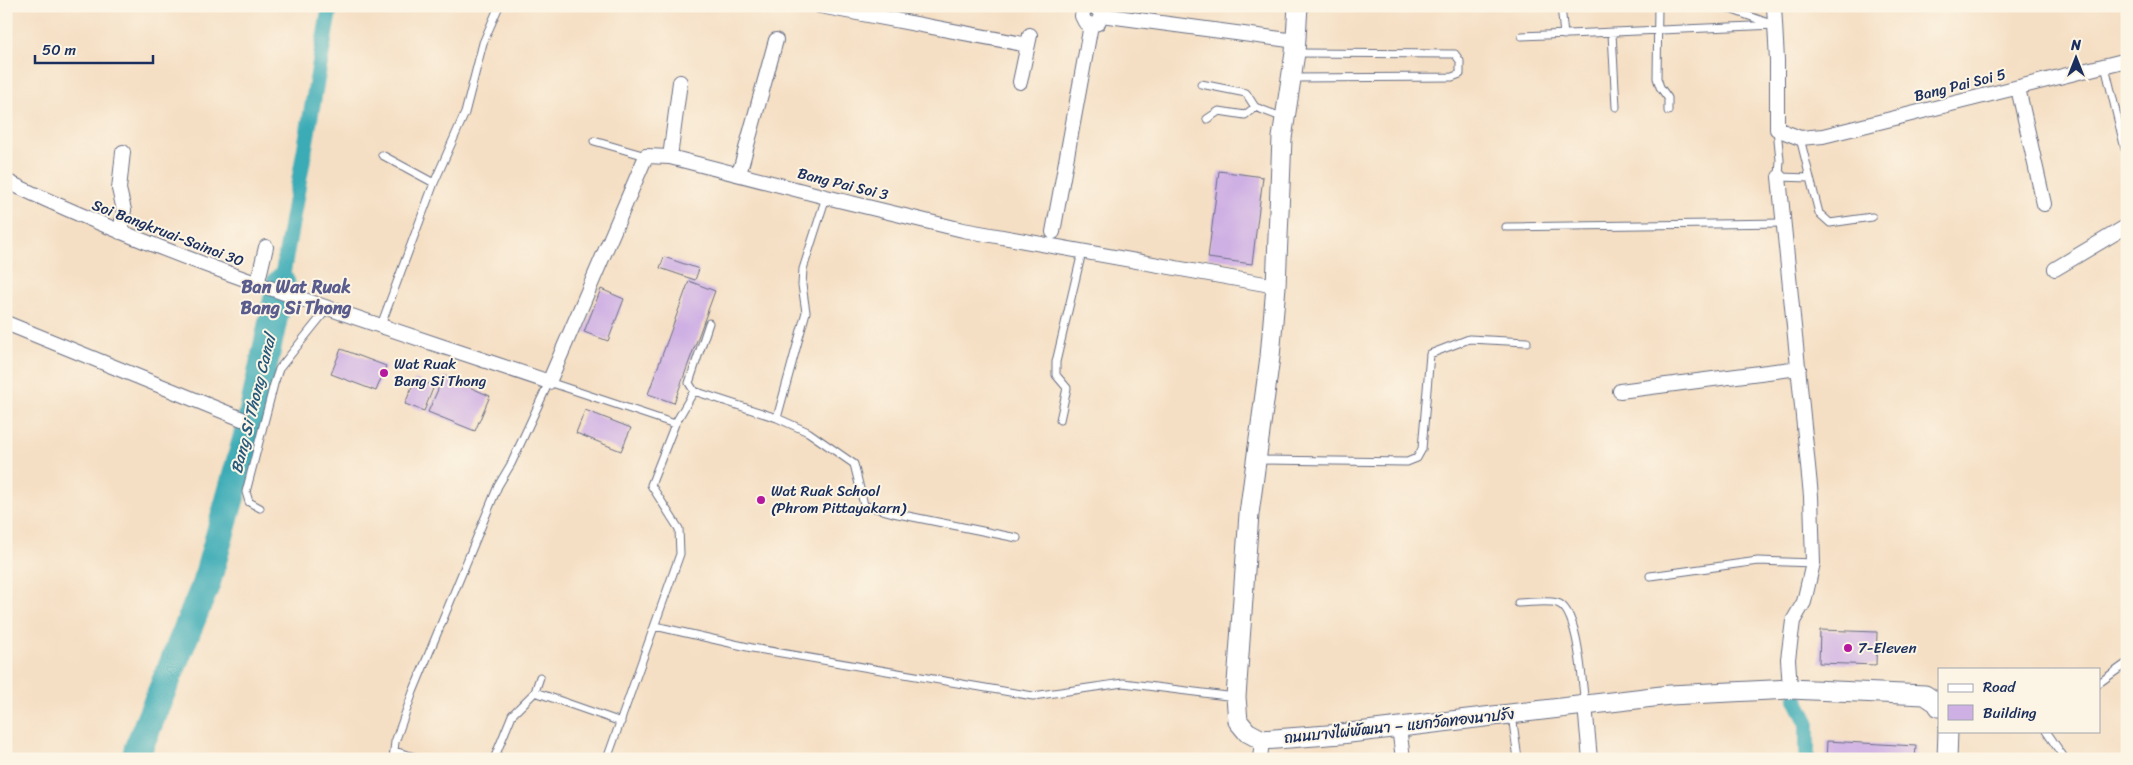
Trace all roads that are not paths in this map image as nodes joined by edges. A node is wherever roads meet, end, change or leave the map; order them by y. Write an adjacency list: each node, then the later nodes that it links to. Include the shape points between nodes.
1 (499, 6): 40 (lane, via 483,43 465,113)
2 (820, 6): 20 (street, via 1029,40)
3 (1298, 6): 15 (street, ถนนบางไผ่พัฒนา – แยกวัดทองนาปรัง)
4 (1561, 6): 12 (lane)
5 (1658, 6): 10 (lane)
6 (1722, 6): 9 (lane)
7 (1774, 6): 9 (street)
8 (1089, 9): 15 (street); 48 (street, via 1098,23 1091,25)
9 (1776, 26): 10 (lane); 28 (street)
10 (1658, 31): 11 (lane); 25 (lane, via 1657,78 1668,98)
11 (1612, 33): 12 (lane); 24 (lane)
12 (1564, 35): 13 (lane)
13 (1522, 36)
14 (776, 40): 36 (street)
15 (1296, 47): 18 (street, ถนนบางไผ่พัฒนา – แยกวัดทองนาปรัง); 18 (lane, via 1455,54 1460,60 1460,74 1452,77)
16 (2127, 60): 17 (street, Bang Pai Soi 5)
17 (2105, 66): 22 (street, Bang Pai Soi 5); 31 (lane)
18 (1291, 78): 26 (street, ถนนบางไผ่พัฒนา – แยกวัดทองนาปรัง)
19 (680, 82): 35 (street)
20 (1020, 82)
21 (1201, 84): 23 (lane, via 1246,93)
22 (2018, 88): 29 (street, Bang Pai Soi 5, via 1823,136); 42 (street)
23 (1255, 107): 26 (lane); 27 (lane, via 1245,115 1219,111)
24 (1616, 107)
25 (1668, 111)
26 (1284, 118): 53 (street, ถนนบางไผ่พัฒนา – แยกวัดทองนาปรัง)
27 (1207, 119)
28 (1777, 129): 29 (street); 37 (lane)
29 (1800, 138): 38 (lane)
30 (594, 141): 34 (lane)
31 (2125, 148)
32 (123, 152): 47 (street, via 119,188 124,210)
33 (382, 155): 40 (lane)
34 (646, 156): 35 (street, Bang Pai Soi 3); 60 (street)
35 (670, 157): 36 (street, Bang Pai Soi 3)
36 (739, 174): 41 (street, Bang Pai Soi 3)
37 (1779, 177): 38 (lane); 44 (street)
38 (1810, 178): 43 (lane, via 1819,213 1830,223)
39 (6, 181): 47 (street, Soi Bangkruai-Sainoi 30)
40 (434, 182): 57 (lane)
41 (826, 197): 50 (street, Bang Pai Soi 3, via 963,230); 64 (lane, via 802,269 806,312)
42 (2044, 204)
43 (1872, 217)
44 (1784, 223): 46 (lane); 59 (street)
45 (2127, 226): 51 (street)
46 (1506, 228)
47 (120, 232): 52 (street, Soi Bangkruai-Sainoi 30)
48 (1053, 232)
49 (266, 247): 52 (street)
50 (1082, 252): 53 (street, Bang Pai Soi 3); 65 (lane, via 1056,362 1056,375 1067,388)
51 (2055, 269)
52 (260, 286): 54 (street, Soi Bangkruai-Sainoi 30)
53 (1276, 286): 67 (street, ถนนบางไผ่พัฒนา – แยกวัดทองนาปรัง)
54 (328, 308): 57 (street, Soi Bangkruai-Sainoi 30); 68 (lane, via 280,369 274,384 246,492 249,502)
55 (6, 322): 63 (street)
56 (709, 323): 61 (lane, via 689,383)
57 (381, 325): 60 (street, Soi Bangkruai-Sainoi 30)
58 (1526, 342): 67 (lane, via 1469,339 1430,354 1422,449 1417,458 1406,462)
59 (1799, 368): 62 (street); 70 (street)
60 (549, 382): 66 (lane); 88 (lane, via 498,486 413,692)
61 (694, 391): 64 (lane); 66 (lane)
62 (1620, 391)
63 (242, 418)
64 (777, 418): 69 (lane, via 808,432 854,464 864,505)
65 (1060, 420)
66 (676, 424): 73 (lane, via 651,485 679,529 680,554)
67 (1256, 460): 79 (street, ถนนบางไผ่พัฒนา – แยกวัดทองนาปรัง, via 1248,514)
68 (260, 508)
69 (1017, 538)
70 (1813, 563): 71 (lane, via 1758,560); 77 (street, via 1804,602 1793,621 1788,659)
71 (1650, 576)
72 (1518, 603): 80 (lane, via 1558,603 1565,607 1575,629)
73 (655, 626): 79 (lane, via 752,648 1033,696 1124,683); 83 (lane)
74 (2127, 663): 76 (lane)
75 (540, 676): 78 (lane)
76 (2100, 682)
77 (1790, 689): 80 (street, ถนนบางไผ่พัฒนา – แยกวัดทองนาปรัง, via 1670,695); 81 (street, ถนนบางไผ่พัฒนา – แยกวัดทองนาปรัง, via 1925,695)
78 (535, 692): 83 (lane); 91 (lane, via 512,715)
79 (1236, 697): 87 (street, ถนนบางไผ่พัฒนา – แยกวัดทองนาปรัง, via 1238,721)
80 (1585, 705): 82 (street, ถนนบางไผ่พัฒนา – แยกวัดทองนาปรัง); 96 (street)
81 (1938, 705)
82 (1512, 714): 84 (street, ถนนบางไผ่พัฒนา – แยกวัดทองนาปรัง); 95 (lane)
83 (621, 722): 92 (lane)
84 (1400, 727): 87 (street, ถนนบางไผ่พัฒนา – แยกวัดทองนาปรัง); 94 (street)
85 (1948, 732): 97 (street)
86 (2047, 732): 98 (lane)
87 (1262, 740): 93 (street)
88 (394, 750): 89 (lane); 90 (lane)
89 (392, 759)
90 (422, 759)
91 (494, 759)
92 (608, 759)
93 (1260, 759)
94 (1402, 759)
95 (1518, 759)
96 (1590, 759)
97 (1947, 759)
98 (2065, 759)

